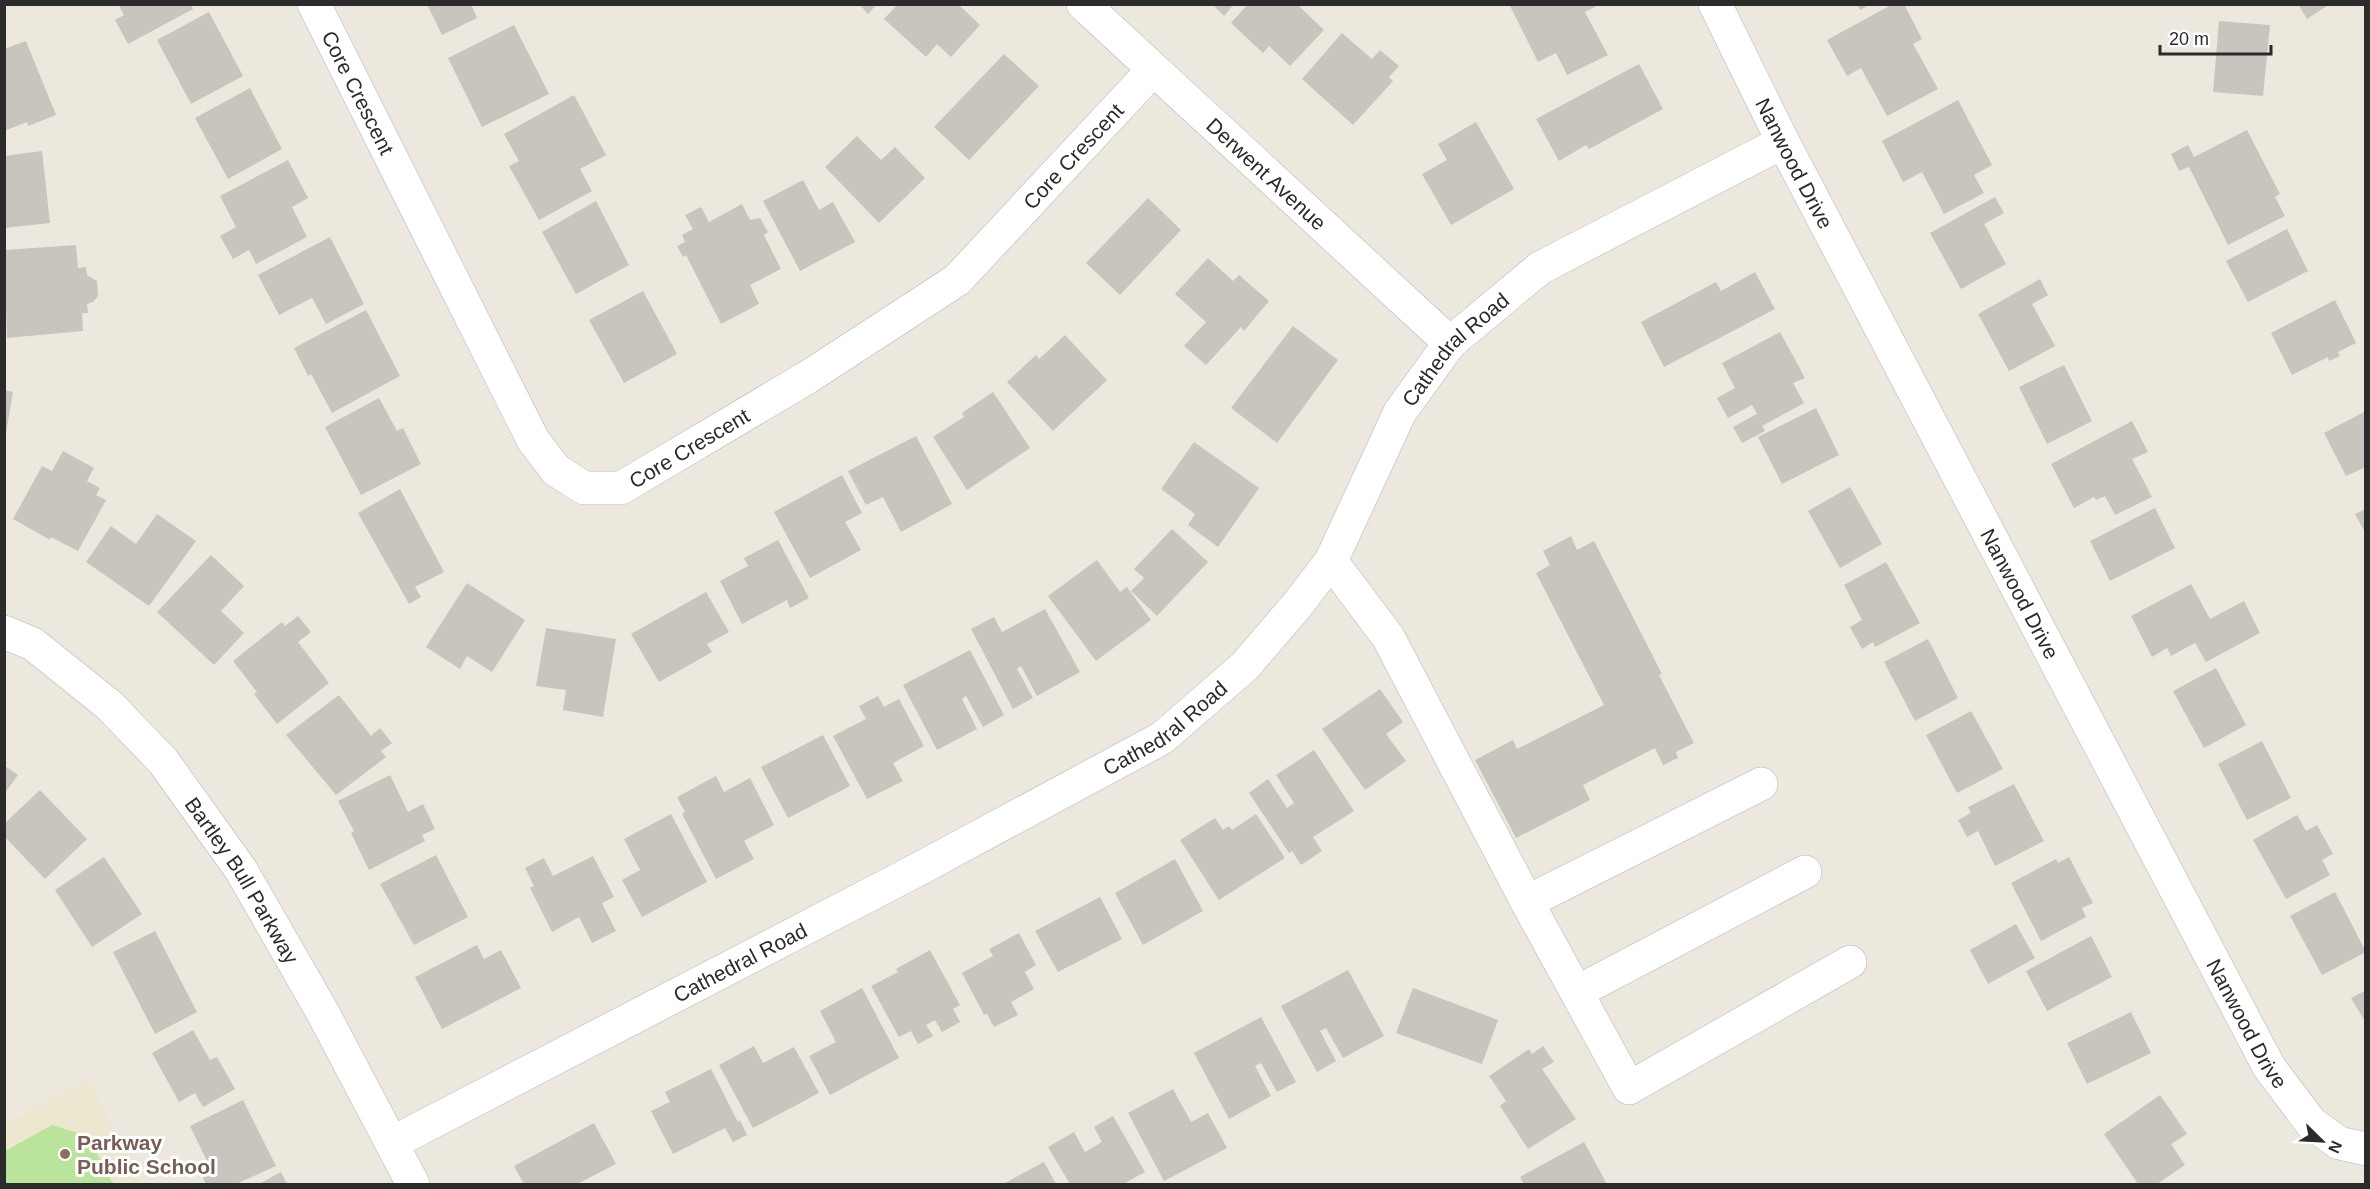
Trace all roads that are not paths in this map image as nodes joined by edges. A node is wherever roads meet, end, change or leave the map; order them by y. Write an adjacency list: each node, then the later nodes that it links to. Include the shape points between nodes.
1 (314, 4): 4 (street, Core Crescent, via 533,440 556,470 584,489 621,488 808,377 957,280)
2 (1083, 4): 4 (street, Derwent Avenue)
3 (1714, 4): 5 (street, Nanwood Drive)
4 (1153, 70): 6 (street, Derwent Avenue)
5 (1783, 142): 6 (street, Cathedral Road, via 1540,268); 15 (street, Nanwood Drive, via 2269,1067 2311,1123 2339,1143)
6 (1450, 344): 7 (street, Cathedral Road, via 1400,412)
7 (1331, 561): 11 (street, via 1388,637); 14 (street, Cathedral Road, via 1245,666 1162,738)
8 (4, 632): 14 (street, Bartley Bull Parkway, via 33,644 110,705 163,760 241,870 323,1012)
9 (1761, 784): 11 (street)
10 (1805, 872): 13 (street)
11 (1527, 902): 13 (street)
12 (1850, 962): 13 (street, via 1629,1088)
13 (1577, 992)
14 (392, 1143): 16 (street, Bartley Bull Parkway)
15 (2366, 1149)
16 (413, 1185)

